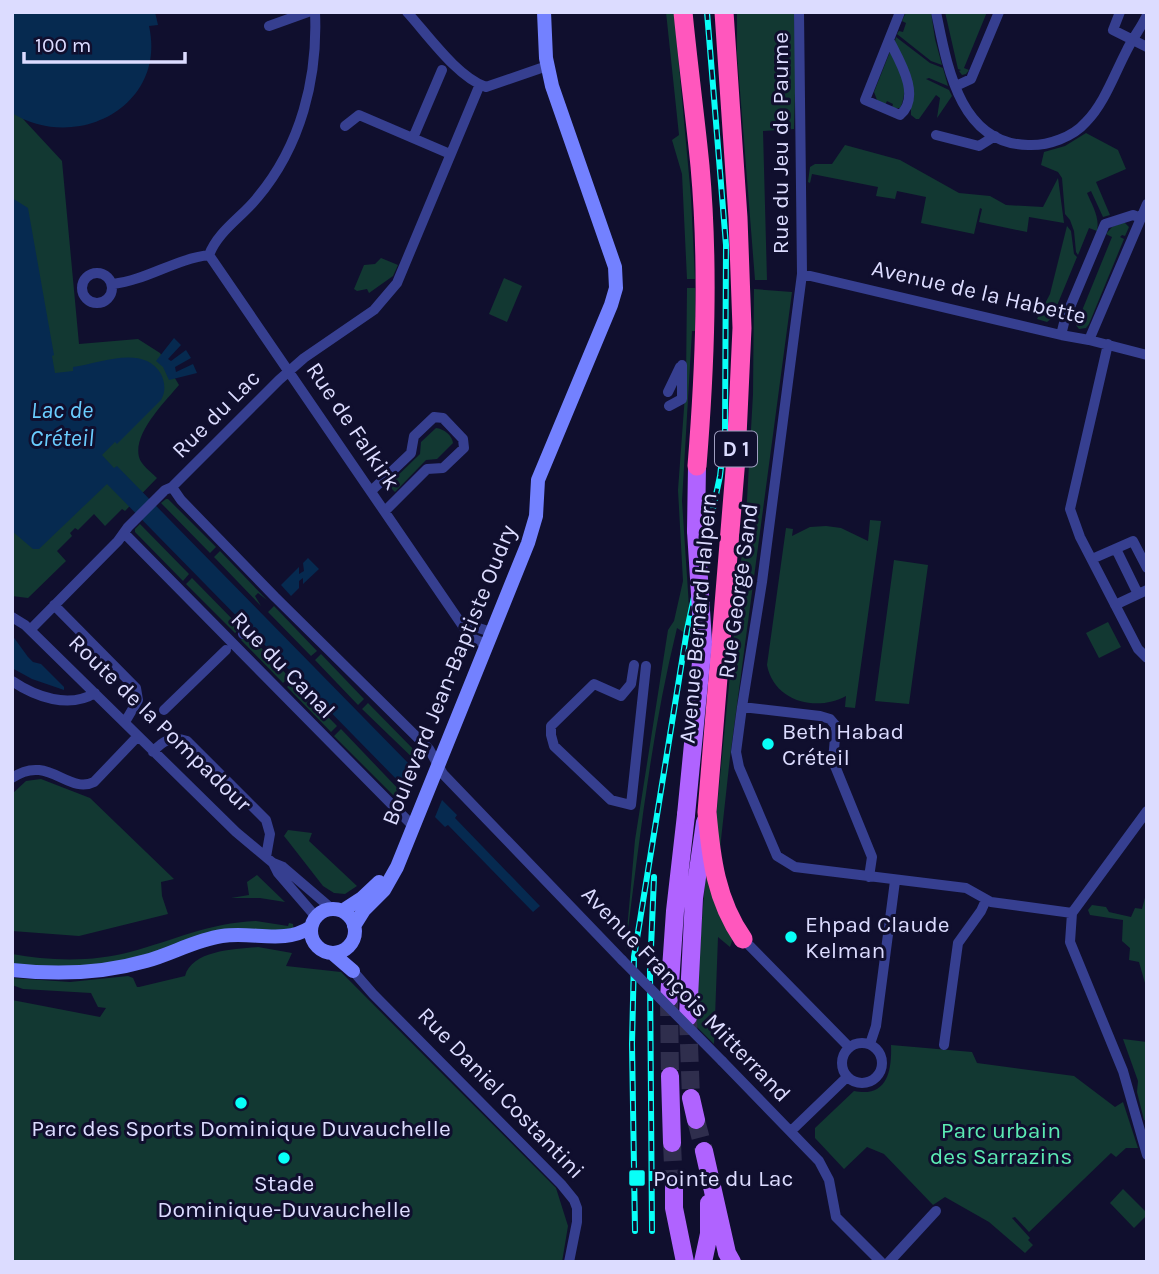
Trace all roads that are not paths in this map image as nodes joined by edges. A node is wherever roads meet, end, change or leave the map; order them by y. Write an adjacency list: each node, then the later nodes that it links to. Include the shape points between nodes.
1 (308, 12): 13 (street)
2 (315, 12): 28 (street, via 312,80 288,152 259,196 221,234)
3 (407, 12): 17 (street, via 465,76 480,85 486,87)
4 (544, 12): 17 (street, Boulevard Jean-Baptiste Oudry)
5 (683, 12): 38 (highway, Avenue Bernard Halpern / D 1, via 704,234 705,326)
6 (724, 12): 67 (highway, Avenue Bernard Halpern / D 1, via 742,328)
7 (799, 12): 29 (street, Rue du Jeu de Paume)
8 (900, 12): 15 (street)
9 (936, 12): 19 (street)
10 (999, 12): 19 (street, via 971,79)
11 (1120, 12): 14 (street, via 1113,30)
12 (1147, 15): 14 (street)
13 (269, 26)
14 (1133, 39): 16 (street); 23 (street, via 1098,106 1081,127 1037,146 1013,144)
15 (889, 40): 15 (street, via 904,70 910,96 900,115 865,100)
16 (1147, 47)
17 (547, 66): 51 (street, Boulevard Jean-Baptiste Oudry, via 615,267 616,288 538,480 531,534)
18 (442, 70): 24 (street)
19 (956, 86): 23 (street, via 971,118)
20 (478, 89): 25 (street, Rue du Lac)
21 (345, 126): 24 (street, via 359,115)
22 (936, 135): 23 (street, via 979,146)
23 (995, 136)
24 (413, 138): 25 (street)
25 (450, 154): 35 (street, Rue du Lac, via 397,283 374,310)
26 (1147, 204): 27 (street)
27 (1141, 218): 31 (street, via 1133,215 1104,226); 32 (street)
28 (209, 255): 30 (street, via 189,257 150,275); 35 (street, Rue de Falkirk)
29 (802, 274): 31 (street, Avenue de la Habette); 59 (street, Rue George Sand)
30 (113, 284)
31 (1061, 335): 32 (street, Avenue de la Habette)
32 (1089, 340): 33 (street, Avenue de la Habette)
33 (1108, 344): 34 (street, Avenue de la Habette); 44 (street, via 1070,509)
34 (1147, 355)
35 (290, 370): 39 (street, Rue du Lac); 40 (street, Rue de Falkirk)
36 (668, 392): 37 (street, via 682,365 682,399)
37 (669, 405)
38 (697, 466): 84 (main road, Avenue Bernard Halpern / D 1, bridge, via 703,642)
39 (172, 487): 42 (street, Rue du Lac); 64 (street, Rue du Canal, via 429,749)
40 (372, 491): 41 (street, Rue de Falkirk); 41 (street, via 411,453 415,436 434,417 443,418 463,439 464,448 443,468 427,470)
41 (385, 511): 51 (street, Rue de Falkirk, via 460,622)
42 (124, 533): 47 (street, Rue du Lac); 68 (street, Rue du Canal)
43 (1116, 549): 44 (street); 45 (street, via 1133,541); 46 (street)
44 (1092, 559): 48 (street)
45 (1147, 568)
46 (1143, 592): 48 (street)
47 (54, 605): 50 (street, Rue du Lac); 61 (street, via 136,688 138,700)
48 (1115, 605): 52 (street)
49 (12, 617): 50 (street, Route de la Pompadour)
50 (30, 630): 58 (street, Route de la Pompadour)
51 (489, 638): 64 (street, Boulevard Jean-Baptiste Oudry)
52 (1138, 649): 54 (street); 56 (street)
53 (226, 650): 60 (street)
54 (1147, 658)
55 (640, 665): 55 (street, via 631,804 611,800 554,746 551,726 594,684 621,696)
56 (1147, 667)
57 (12, 681): 58 (street, via 58,700 85,700)
58 (95, 693): 61 (street, Route de la Pompadour)
59 (742, 707): 71 (street, Rue George Sand, via 736,752 739,767 777,856 795,867); 71 (street, via 820,716 836,726 833,761 872,857)
60 (164, 710)
61 (125, 722): 62 (street, Route de la Pompadour)
62 (138, 736): 63 (street, Route de la Pompadour); 65 (street, via 86,786 44,770 24,771)
63 (153, 752): 69 (street, Route de la Pompadour); 69 (street, via 168,739 187,741 266,820)
64 (437, 767): 68 (street, Boulevard Jean-Baptiste Oudry); 93 (street, Avenue François Mitterrand, bridge)
65 (12, 778)
66 (1147, 811): 75 (street)
67 (707, 812): 79 (highway, via 721,899); 85 (main road, Avenue Bernard Halpern / D 1, via 694,898)
68 (413, 826): 70 (street, Boulevard Jean-Baptiste Oudry)
69 (270, 860): 74 (street, Route de la Pompadour); 76 (street, Route de la Pompadour, via 308,905)
70 (393, 875): 74 (street); 77 (street, Boulevard Jean-Baptiste Oudry)
71 (869, 877): 72 (street, Rue George Sand)
72 (895, 881): 73 (street, Rue George Sand, via 966,888); 86 (street)
73 (986, 900): 75 (street, Rue George Sand); 87 (street, via 958,943)
74 (337, 910): 76 (street, via 321,912); 77 (street, via 348,915)
75 (1072, 913): 96 (street, via 1070,942 1123,1071)
76 (314, 922): 78 (street, via 296,936); 80 (street)
77 (354, 926): 81 (street, via 354,938)
78 (274, 937): 80 (street, via 297,945); 82 (street, via 224,935 146,961 85,973)
79 (743, 939): 88 (street)
80 (316, 945): 81 (street, via 326,952)
81 (339, 951): 83 (street, Rue Daniel Costantini)
82 (12, 970)
83 (354, 971): 100 (street, Rue Daniel Costantini, via 574,1200 578,1222)
84 (669, 998)
85 (688, 1017)
86 (870, 1044): 88 (street); 90 (street, via 882,1058 877,1077 866,1083)
87 (944, 1045)
88 (849, 1047): 90 (street, via 842,1058)
89 (670, 1076): 94 (main road)
90 (847, 1077): 93 (street)
91 (691, 1098): 92 (main road)
92 (696, 1119)
93 (791, 1131): 104 (street, Avenue François Mitterrand, via 825,1168 836,1217)
94 (672, 1143)
95 (704, 1151): 97 (main road)
96 (1147, 1155)
97 (708, 1171): 102 (main road, via 709,1234); 103 (main road)
98 (674, 1188): 101 (main road)
99 (936, 1211): 105 (street)
100 (569, 1262)
101 (685, 1262)
102 (703, 1262)
103 (732, 1262)
104 (881, 1262)
105 (889, 1262)

